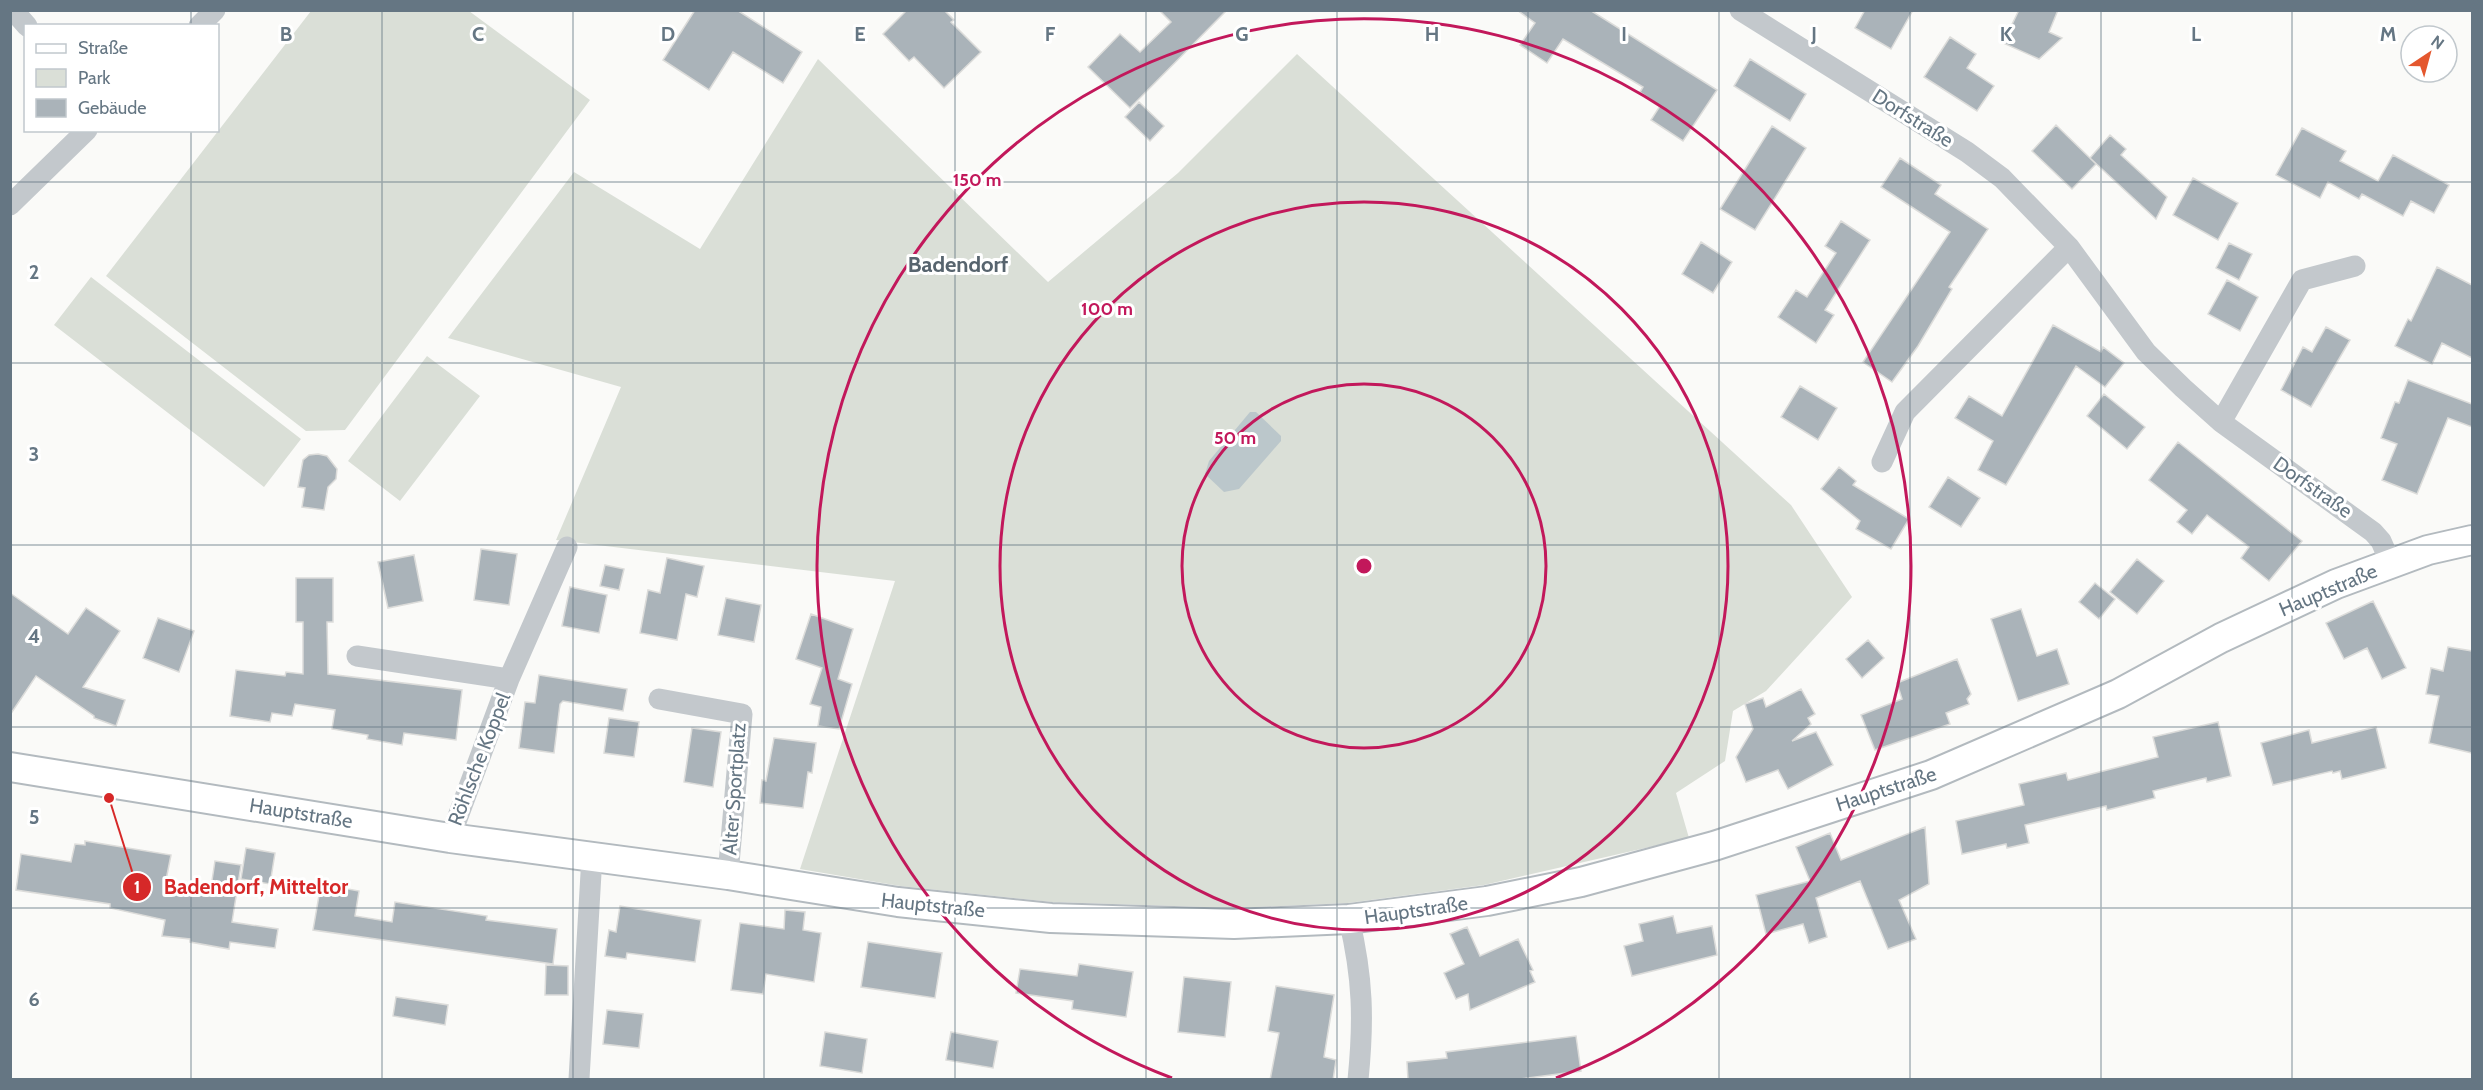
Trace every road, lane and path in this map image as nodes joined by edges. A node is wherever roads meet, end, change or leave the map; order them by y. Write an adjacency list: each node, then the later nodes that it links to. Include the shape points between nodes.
1 (13, 10): 4 (street)
2 (215, 10): 5 (street)
3 (1740, 10): 8 (street, Dorfstraße, via 1967,152 2002,178)
4 (25, 24)
5 (201, 24)
6 (85, 132): 7 (street)
7 (10, 205)
8 (2069, 247): 10 (street, Dorfstraße, via 2146,352); 11 (street, via 1905,412)
9 (2355, 266): 10 (street, via 2302,280)
10 (2222, 422): 14 (street, Dorfstraße, via 2356,517 2381,541)
11 (1882, 462)
12 (2472, 540): 14 (main road, Hauptstraße)
13 (567, 547): 16 (street, Röhlsche Koppel)
14 (2391, 564): 22 (main road, Hauptstraße, via 2242,627 2118,694 1931,775 1714,846 1581,882 1487,901)
15 (357, 656): 16 (street, Röhlsche Koppel)
16 (509, 679): 19 (street, Röhlsche Koppel)
17 (659, 699): 21 (street, Alter Sportplatz, via 742,714)
18 (10, 767): 19 (main road, Hauptstraße)
19 (450, 838): 20 (main road, Hauptstraße)
20 (592, 856): 21 (main road, Hauptstraße); 23 (street)
21 (728, 875): 22 (main road, Hauptstraße, via 898,902 1051,918 1234,924)
22 (1349, 920): 24 (street, Hauptstraße, via 1361,972 1364,1026)
23 (579, 1079)
24 (1358, 1080)

